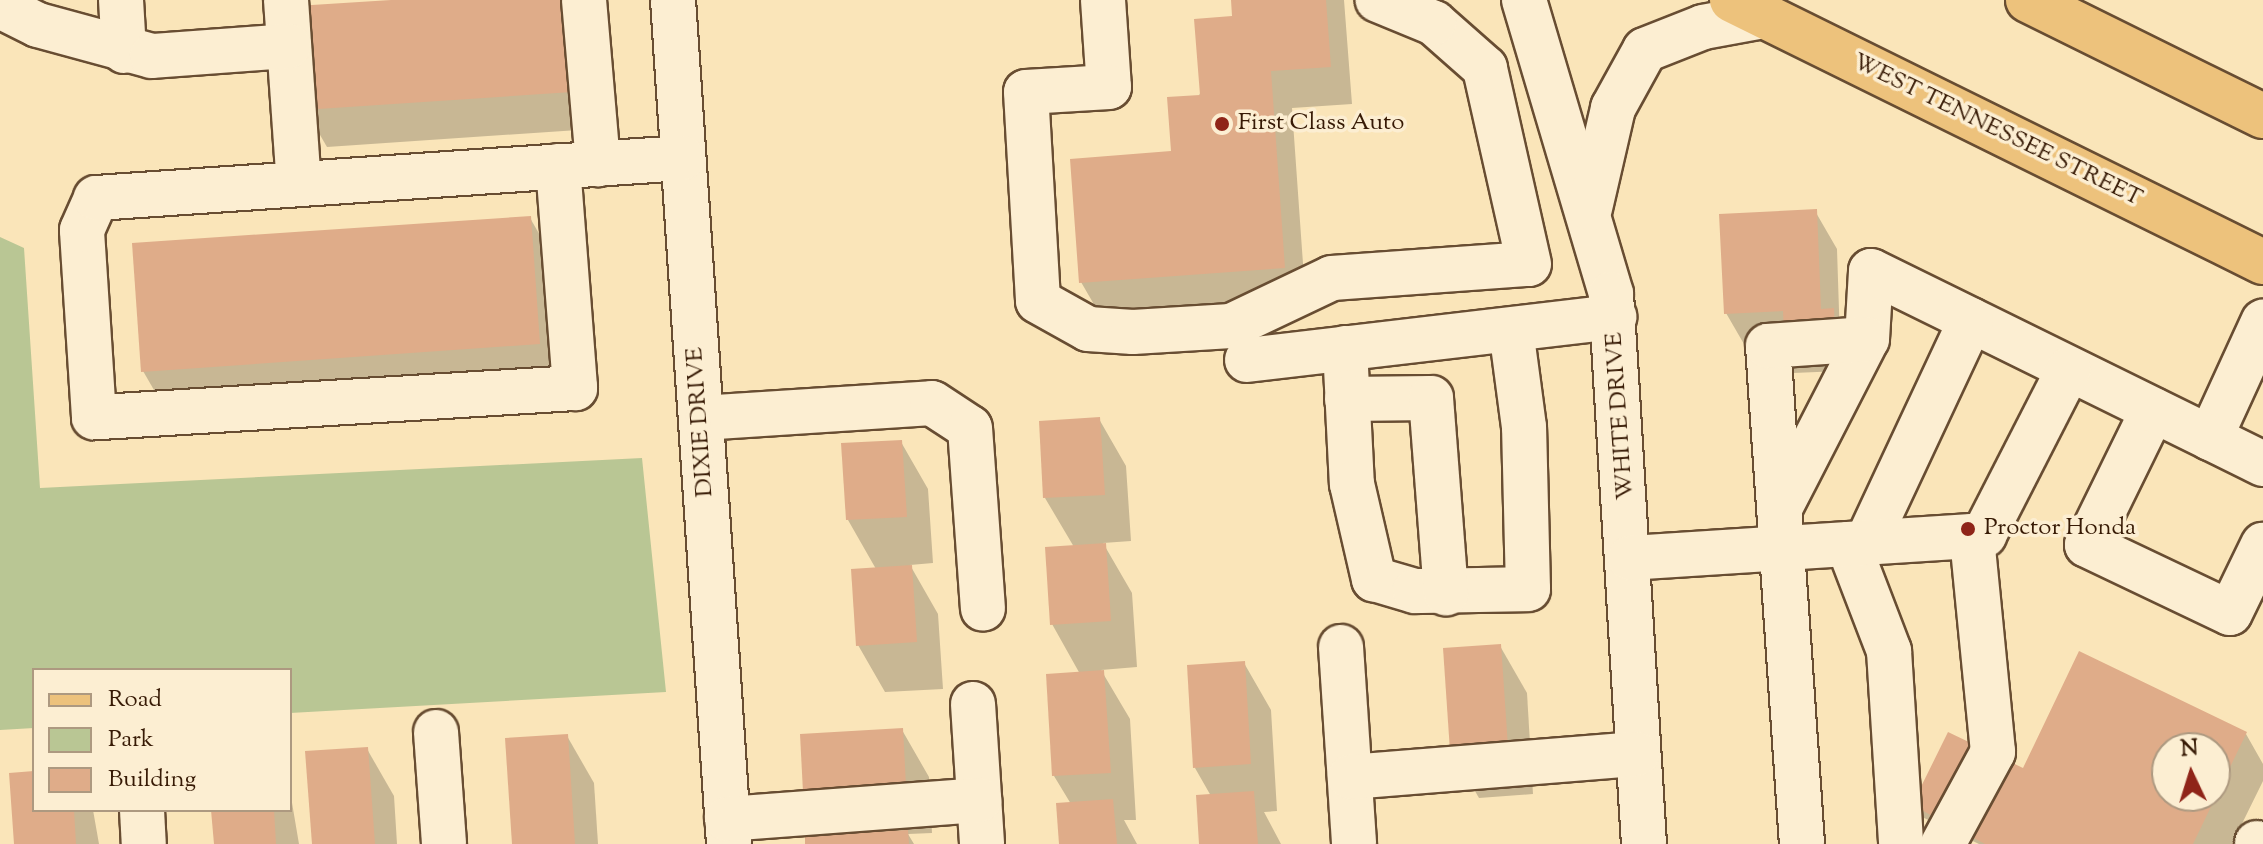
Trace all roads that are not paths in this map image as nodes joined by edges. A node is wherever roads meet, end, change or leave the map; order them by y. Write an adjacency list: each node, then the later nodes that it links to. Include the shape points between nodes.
1 (121, 0): 12 (street)
2 (286, 0): 11 (street)
3 (584, 0): 17 (street)
4 (673, 0): 16 (street, DIXIE DRIVE)
5 (1103, 0): 20 (street, via 1109,87 1026,92 1038,301 1088,329 1231,326 1332,278 1529,264)
6 (1378, 0): 14 (street, via 1434,23 1485,68)
7 (1524, 0): 13 (street, WHITE DRIVE)
8 (2042, 3): 15 (main road)
9 (0, 6): 12 (street)
10 (1748, 8): 19 (street, via 1645,50 1613,108); 21 (main road, WEST TENNESSEE STREET)
11 (289, 46): 12 (street, via 152,56); 18 (street)
12 (124, 51)
13 (1552, 81): 14 (street); 19 (street, WHITE DRIVE)
14 (1489, 83): 20 (street)
15 (2263, 116)
16 (683, 158): 17 (street); 32 (street, DIXIE DRIVE)
17 (578, 165): 18 (street); 18 (street, via 575,388 94,417 82,230 96,198)
18 (299, 184)
19 (1589, 214): 20 (street); 22 (street, WHITE DRIVE)
20 (1520, 220)
21 (2263, 262)
22 (1614, 317): 25 (street); 39 (street, WHITE DRIVE)
23 (1971, 320): 26 (street, via 1871,271); 29 (street); 37 (street)
24 (2263, 322): 33 (street)
25 (1511, 330): 27 (street); 40 (street, via 1524,427 1528,589)
26 (1867, 339): 35 (street); 35 (street, via 1768,346)
27 (1345, 348): 28 (street); 30 (street)
28 (1247, 360)
29 (2069, 369): 31 (street); 36 (street, via 1984,535)
30 (1347, 399): 40 (street, via 1352,484 1374,579); 40 (street, via 1431,398)
31 (2153, 410): 33 (street); 38 (street, via 2087,545 2230,613)
32 (701, 418): 41 (street, via 932,403 970,428); 49 (street, DIXIE DRIVE)
33 (2210, 438): 34 (street)
34 (2259, 451)
35 (1780, 529): 37 (street); 39 (street); 55 (street)
36 (1972, 536): 37 (street); 57 (street, via 1993,752)
37 (1857, 543): 56 (street, via 1889,651)
38 (2263, 545)
39 (1630, 558): 45 (street, WHITE DRIVE)
40 (1446, 593)
41 (983, 609)
42 (1341, 647): 46 (street)
43 (973, 704): 47 (street)
44 (436, 732): 51 (street)
45 (1637, 754): 46 (street); 54 (street, WHITE DRIVE)
46 (1350, 777): 53 (street)
47 (979, 800): 49 (street); 52 (street)
48 (142, 812): 50 (street)
49 (728, 831)
50 (144, 844)
51 (444, 844)
52 (982, 844)
53 (1354, 844)
54 (1644, 844)
55 (1802, 844)
56 (1901, 844)
57 (1943, 844)

